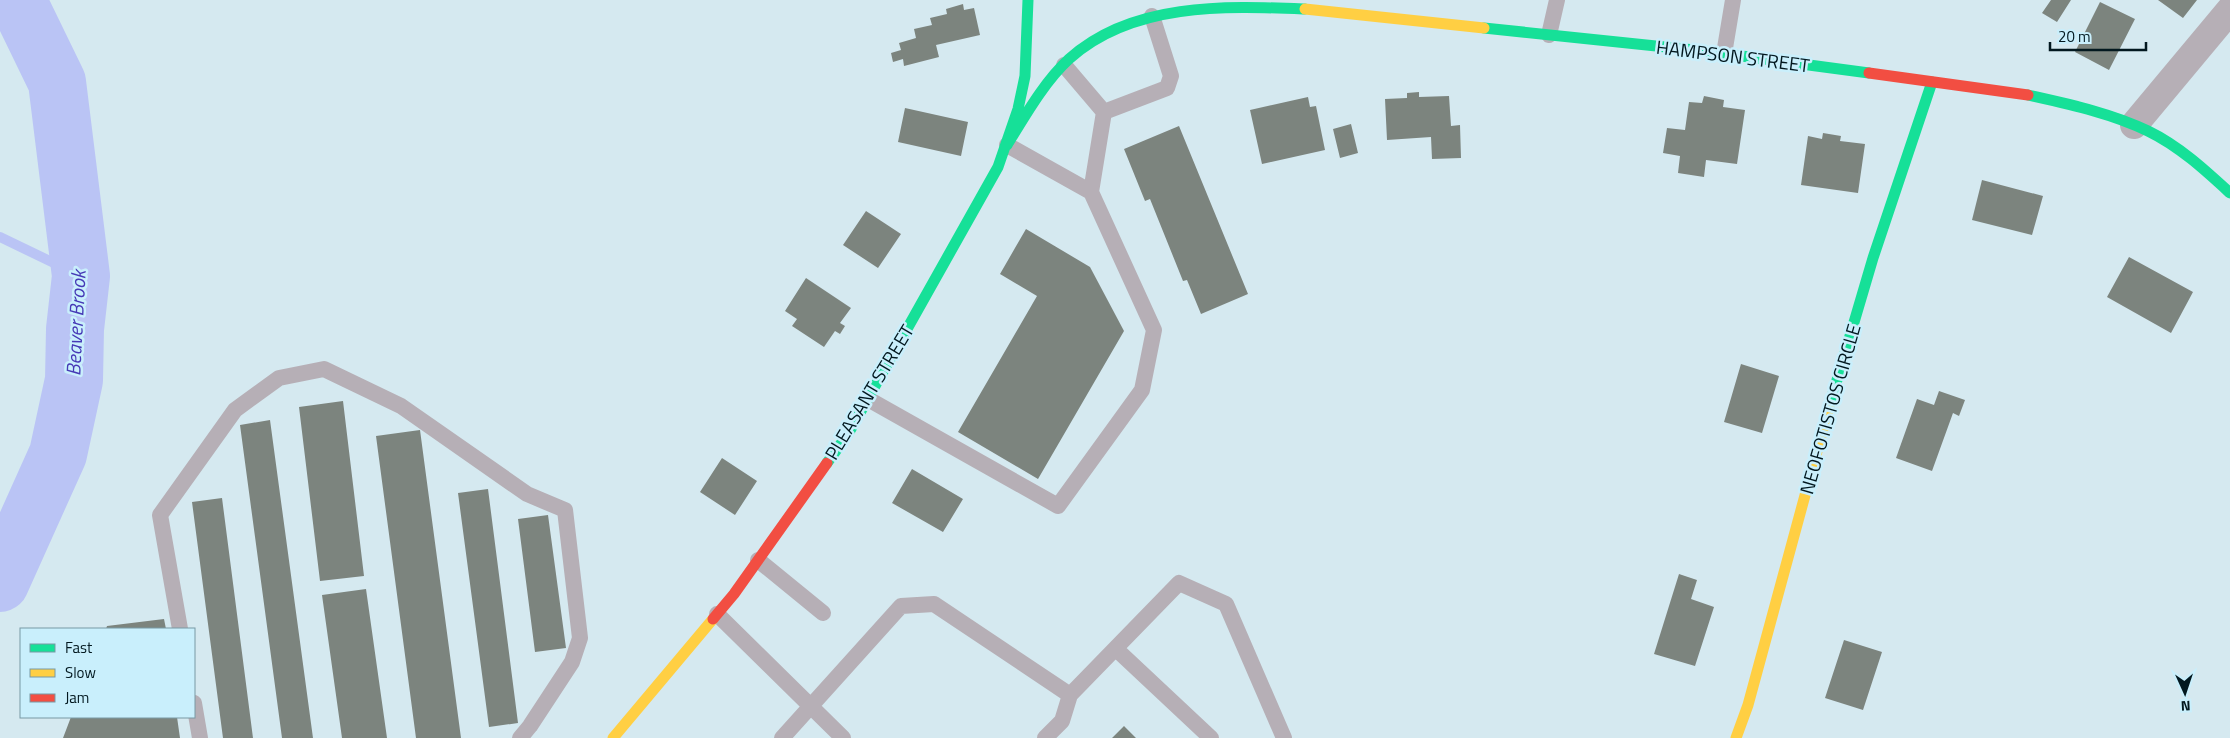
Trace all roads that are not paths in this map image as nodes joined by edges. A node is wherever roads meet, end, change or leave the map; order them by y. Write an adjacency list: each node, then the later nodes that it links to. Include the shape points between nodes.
1 (1028, 0): 15 (street, PLEASANT STREET, via 1024,76)
2 (1557, 0): 9 (lane)
3 (1733, 0): 10 (lane)
4 (1171, 2): 6 (street, HAMPSON STREET)
5 (1287, 4): 6 (street, HAMPSON STREET); 9 (street, HAMPSON STREET)
6 (1210, 9): 8 (street, HAMPSON STREET)
7 (2230, 10): 14 (street)
8 (1152, 16): 11 (street, HAMPSON STREET, via 1121,25 1096,38); 13 (lane, via 1171,76 1167,88)
9 (1548, 35): 10 (street, HAMPSON STREET)
10 (1724, 54): 12 (street, HAMPSON STREET)
11 (1064, 65): 13 (lane); 15 (street, HAMPSON STREET, via 1041,90)
12 (1932, 82): 14 (street, HAMPSON STREET, via 2068,103); 35 (street, NEOFOTISTOS CIRCLE, via 1873,258)
13 (1104, 112): 16 (lane)
14 (2134, 125): 17 (street, HAMPSON STREET, via 2165,142)
15 (1007, 145): 16 (lane); 18 (street, PLEASANT STREET, via 998,167)
16 (1091, 192): 18 (lane, via 1154,330 1142,390 1058,506)
17 (2230, 193)
18 (868, 399): 19 (street, PLEASANT STREET, via 848,434)
19 (758, 560): 20 (lane); 21 (street, PLEASANT STREET)
20 (823, 613)
21 (717, 614): 25 (lane); 29 (street, PLEASANT STREET)
22 (180, 628): 28 (lane, via 160,515 235,410 279,378 324,369 401,406 527,494 565,510 580,638 572,662)
23 (1116, 649): 24 (lane); 33 (lane); 34 (lane, via 1179,583 1226,604)
24 (1070, 695): 25 (lane, via 934,604 901,606); 32 (lane, via 1062,721)
25 (810, 706): 30 (lane); 31 (lane)
26 (195, 708): 27 (lane)
27 (200, 738)
28 (520, 738)
29 (613, 738)
30 (782, 738)
31 (843, 738)
32 (1046, 738)
33 (1212, 738)
34 (1284, 738)
35 (1736, 738)

